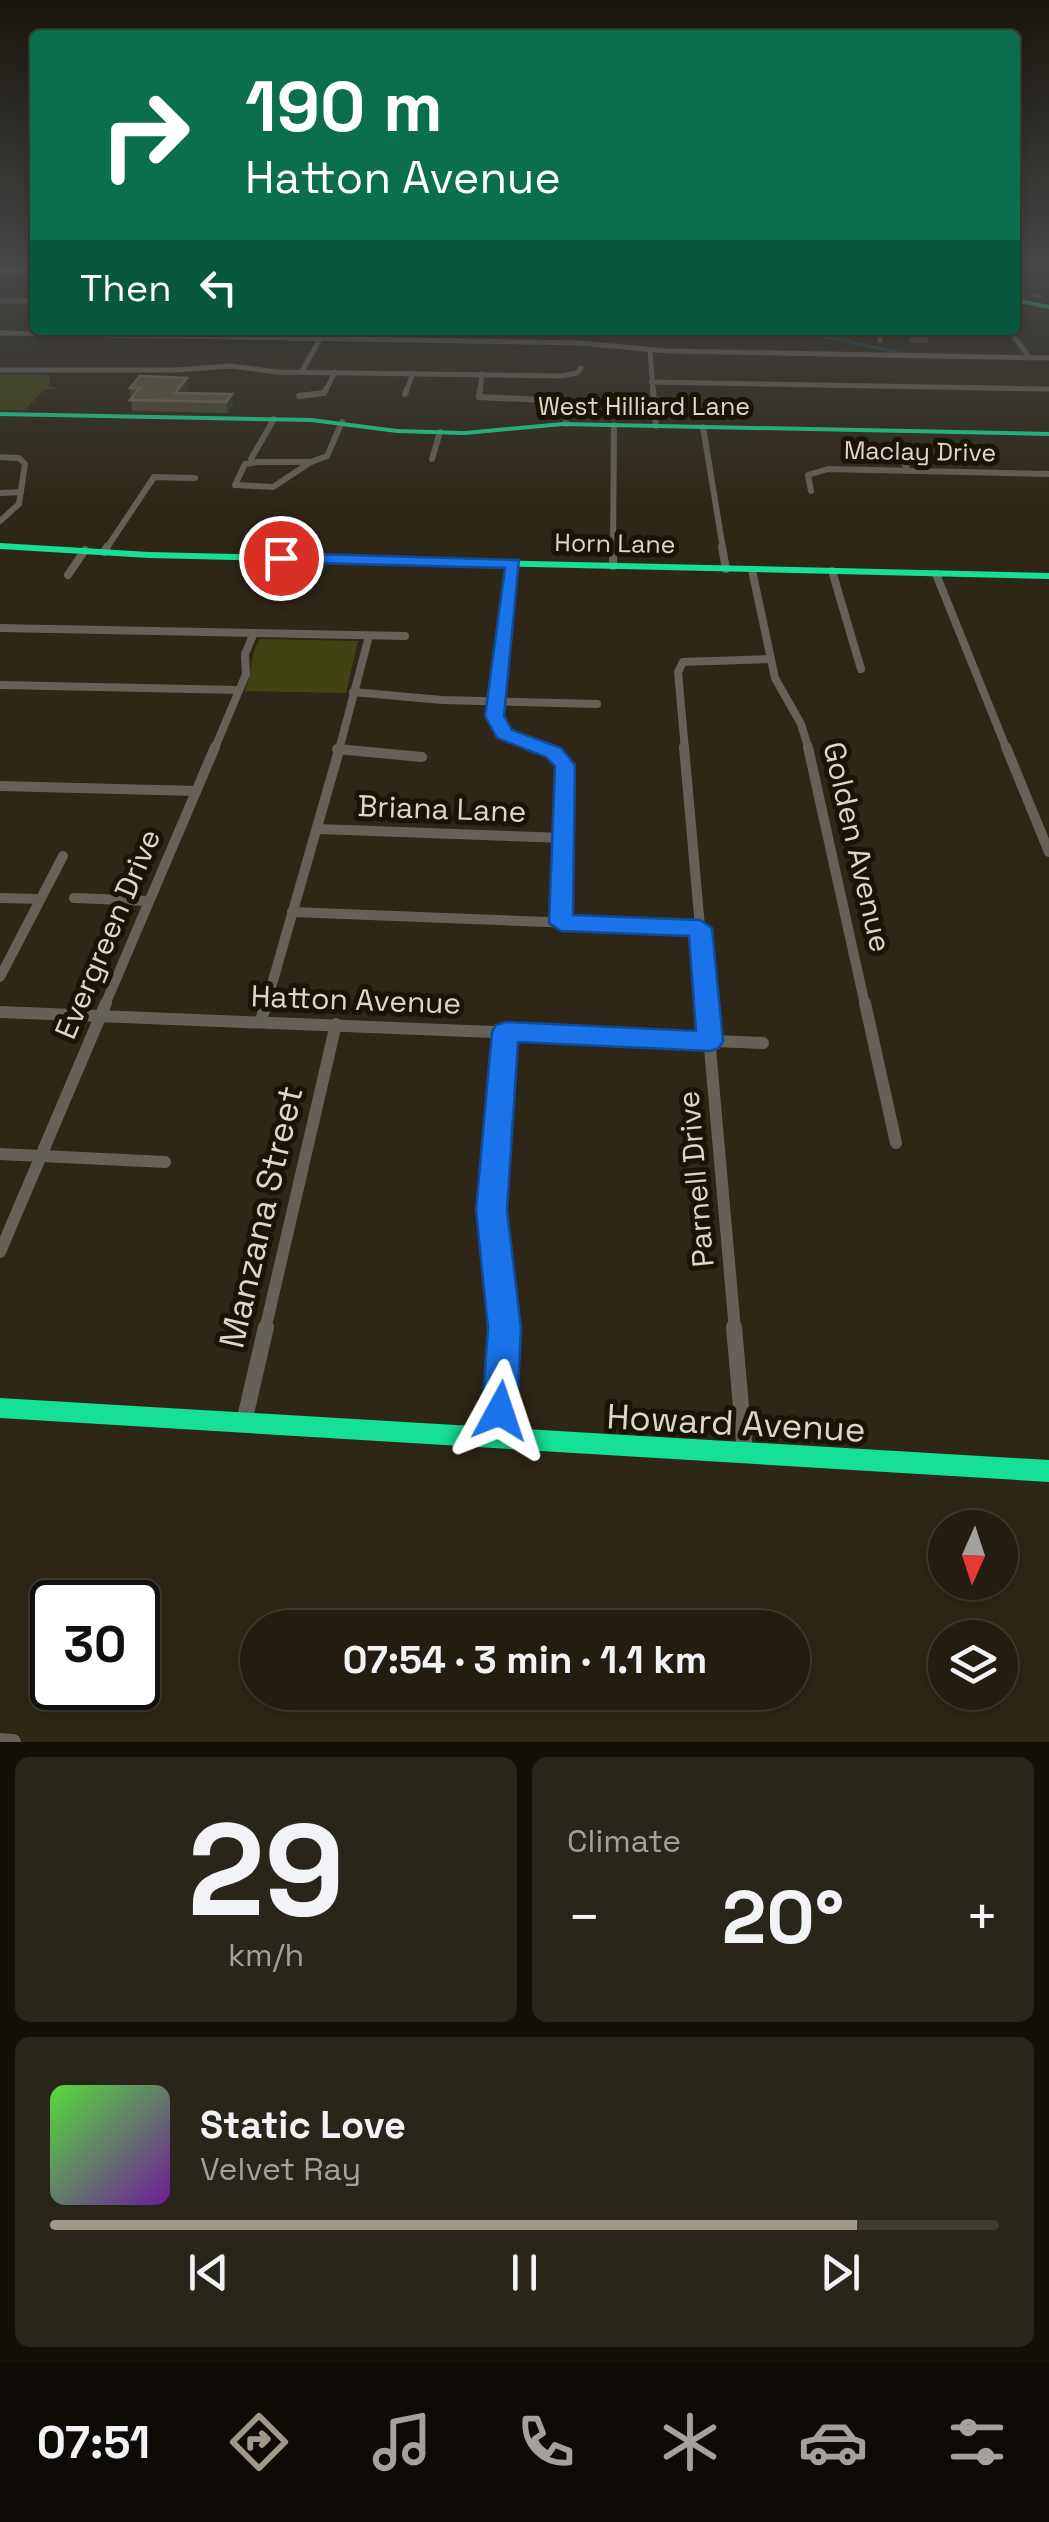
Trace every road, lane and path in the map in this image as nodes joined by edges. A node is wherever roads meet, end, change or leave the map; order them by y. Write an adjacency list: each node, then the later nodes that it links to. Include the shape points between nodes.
1 (315, 348): 9 (street)
2 (635, 348): 4 (street)
3 (1023, 348): 5 (street)
4 (650, 350): 5 (street); 13 (street)
5 (1030, 358): 6 (street)
6 (1049, 358)
7 (581, 368): 12 (street, via 570,375)
8 (0, 370): 9 (street, via 230,366)
9 (302, 372): 10 (street)
10 (335, 372): 11 (street); 16 (street, via 324,393)
11 (413, 373): 12 (street); 15 (street)
12 (482, 374): 20 (street, via 477,398 569,401)
13 (652, 382): 14 (street); 22 (street)
14 (1049, 389)
15 (406, 394)
16 (299, 396)
17 (0, 414): 18 (street, West Hilliard Lane)
18 (274, 419): 19 (street, West Hilliard Lane); 28 (street)
19 (342, 422): 24 (street, West Hilliard Lane); 30 (street, via 327,456)
20 (566, 424): 21 (street, West Hilliard Lane); 24 (street, West Hilliard Lane)
21 (614, 425): 22 (street, West Hilliard Lane); 42 (street)
22 (656, 426): 23 (street, West Hilliard Lane)
23 (704, 427): 25 (street, West Hilliard Lane); 43 (street)
24 (440, 432): 29 (street)
25 (1049, 434)
26 (900, 452): 31 (street)
27 (0, 456): 36 (street, via 25,464)
28 (251, 459)
29 (432, 460)
30 (311, 462): 30 (street, via 273,487 235,485 249,463)
31 (908, 470): 32 (street, Maclay Drive); 34 (street, Maclay Drive, via 817,470 807,476)
32 (1049, 474)
33 (195, 478): 40 (street, via 154,477)
34 (811, 491)
35 (0, 492): 36 (street)
36 (20, 492): 37 (street, via 17,508)
37 (0, 520)
38 (0, 546): 39 (street, Horn Lane)
39 (84, 550): 40 (street, Horn Lane); 47 (street)
40 (104, 552): 41 (street, Horn Lane)
41 (513, 564): 42 (street, Horn Lane); 58 (street)
42 (613, 566): 43 (street, Horn Lane)
43 (726, 569): 44 (street, Horn Lane)
44 (752, 570): 45 (street, Horn Lane); 53 (street, Golden Avenue)
45 (832, 571): 46 (street, Horn Lane); 54 (street)
46 (936, 574): 48 (street, Horn Lane); 66 (street)
47 (68, 575)
48 (1049, 576)
49 (0, 628): 50 (street)
50 (254, 634): 51 (street); 56 (street, Evergreen Drive)
51 (369, 636): 52 (street); 57 (street)
52 (405, 636)
53 (770, 659): 74 (street, Parnell Drive, via 683,662 678,676); 83 (street, Golden Avenue, via 804,730)
54 (861, 669)
55 (0, 685): 56 (street)
56 (239, 690): 63 (street, Evergreen Drive)
57 (353, 692): 58 (street); 60 (street)
58 (496, 701): 59 (street); 65 (street, via 498,730 554,752 565,765)
59 (598, 704)
60 (337, 748): 61 (street); 64 (street)
61 (422, 757)
62 (0, 786): 63 (street)
63 (196, 792): 71 (street, Evergreen Drive)
64 (318, 830): 65 (street, Briana Lane); 72 (street)
65 (564, 838): 73 (street)
66 (1049, 852)
67 (63, 856): 70 (street)
68 (0, 898): 70 (street)
69 (74, 898): 71 (street)
70 (40, 899): 75 (street)
71 (149, 901): 77 (street, Evergreen Drive)
72 (292, 912): 73 (street); 78 (street)
73 (561, 923): 74 (street)
74 (700, 928): 81 (street, Parnell Drive)
75 (0, 977)
76 (0, 1012): 77 (street, Hatton Avenue)
77 (100, 1015): 78 (street, Hatton Avenue); 85 (street, Evergreen Drive)
78 (262, 1022): 79 (street, Hatton Avenue)
79 (336, 1024): 80 (street, Hatton Avenue); 89 (street, Manzana Street)
80 (506, 1032): 81 (street, Hatton Avenue); 90 (street, via 492,1210 505,1328)
81 (710, 1041): 82 (street, Hatton Avenue); 91 (street, Parnell Drive)
82 (763, 1044)
83 (896, 1143)
84 (0, 1154): 85 (street)
85 (41, 1156): 86 (street); 87 (street, Evergreen Drive)
86 (165, 1162)
87 (0, 1252)
88 (0, 1408): 89 (street, Howard Avenue)
89 (244, 1422): 90 (street, Howard Avenue)
90 (497, 1440): 91 (street, Howard Avenue)
91 (744, 1454): 92 (street, Howard Avenue)
92 (1049, 1471)
93 (0, 1741): 94 (street)
94 (13, 1742)

